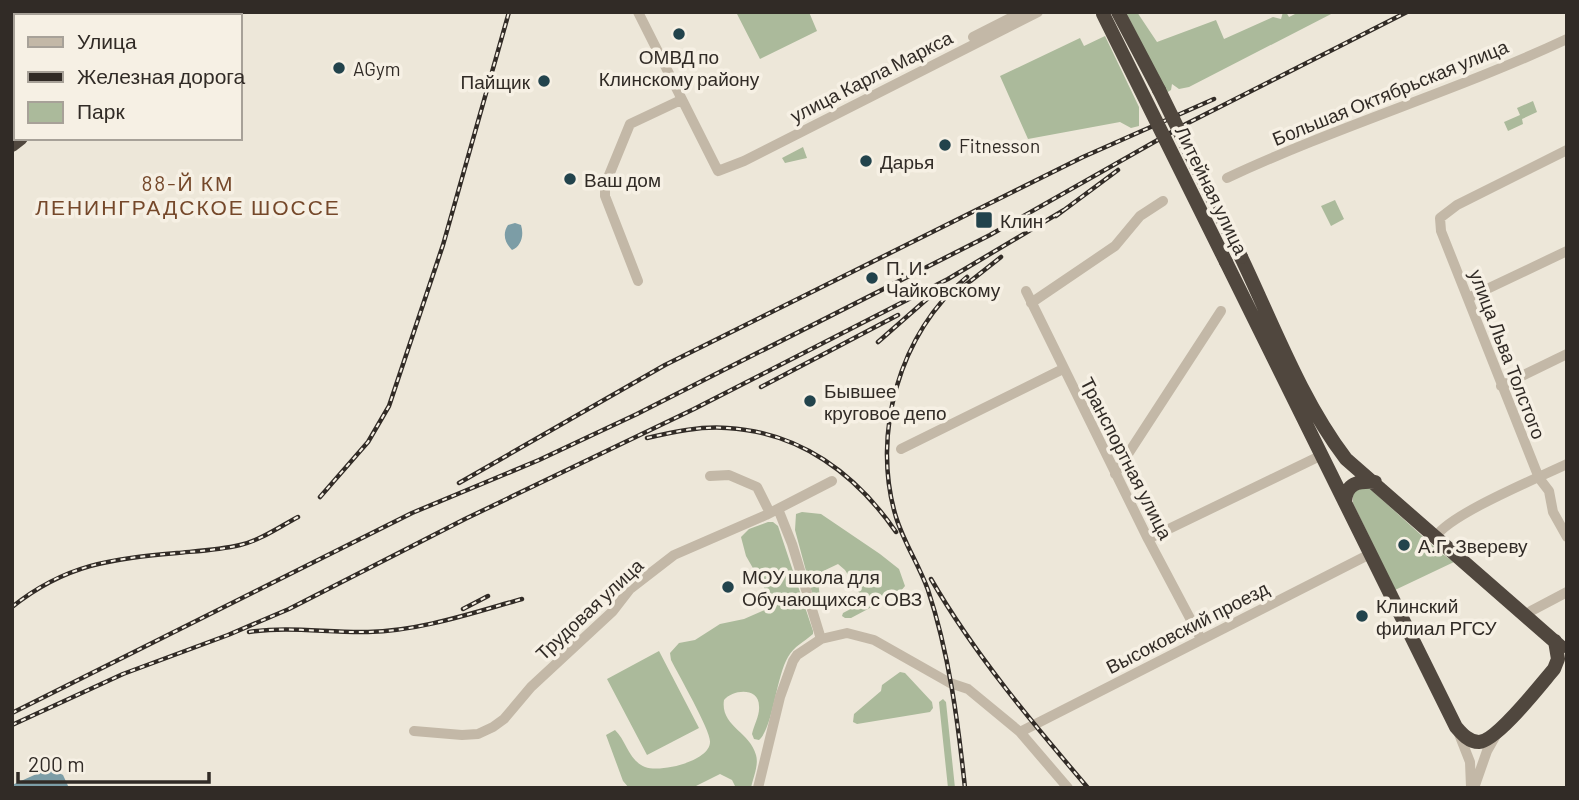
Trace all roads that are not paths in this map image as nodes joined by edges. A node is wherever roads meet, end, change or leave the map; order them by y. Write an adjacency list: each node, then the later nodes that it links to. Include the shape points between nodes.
1 (638, 12): 7 (street)
2 (1022, 12): 9 (street, улица Карла Маркса)
3 (1038, 12): 9 (street, улица Карла Маркса)
4 (1118, 12): 28 (highway, Литейная улица, bridge, via 1306,394 1346,458)
5 (1102, 13): 22 (highway, Литейная улица, bridge)
6 (1565, 43): 10 (street, Большая Октябрьская улица, via 1332,131)
7 (681, 100): 9 (street); 13 (street, via 629,124 605,185)
8 (1567, 150): 15 (street, улица Льва Толстого, via 1440,218)
9 (718, 170)
10 (1227, 177)
11 (1163, 201): 16 (street, via 1140,216 1115,246)
12 (1567, 251): 15 (street)
13 (638, 281)
14 (1026, 291): 16 (street, Транспортная улица)
15 (1468, 298): 20 (street, улица Льва Толстого)
16 (1031, 303): 19 (street, Транспортная улица)
17 (1221, 311): 24 (street)
18 (1567, 354): 20 (street)
19 (1063, 369): 21 (street); 24 (street, Транспортная улица)
20 (1501, 386): 26 (street, улица Льва Толстого)
21 (901, 449)
22 (1322, 455): 29 (highway, Литейная улица); 33 (street)
23 (1567, 464): 26 (street)
24 (1115, 474): 33 (street, Транспортная улица)
25 (710, 476): 30 (street, via 729,475 758,487)
26 (1539, 478): 31 (street, улица Льва Толстого); 32 (street, via 1447,524)
27 (832, 481): 30 (street, Трудовая улица)
28 (1375, 482): 29 (highway, via 1351,485); 32 (highway, Литейная улица)
29 (1345, 502): 34 (highway, Литейная улица)
30 (774, 511): 37 (street, via 792,544); 44 (street, Трудовая улица, via 674,555 630,589 493,727 462,735)
31 (1567, 537)
32 (1435, 538): 36 (highway, Литейная улица)
33 (1147, 539): 38 (street, Транспортная улица)
34 (1370, 554): 38 (street, Высоковский проезд); 42 (highway, Литейная улица)
35 (1567, 592): 36 (street)
36 (1526, 616): 39 (highway, Литейная улица)
37 (821, 639): 45 (street, via 858,634 884,644 968,689); 46 (street, via 797,654 789,669)
38 (1201, 639): 45 (street, Высоковский проезд)
39 (1555, 641): 40 (highway, Литейная улица); 41 (highway)
40 (1567, 653)
41 (1560, 667): 43 (highway)
42 (1456, 727): 43 (highway, via 1477,742); 48 (street, via 1470,762)
43 (1500, 729): 48 (street)
44 (414, 731)
45 (1020, 732): 47 (street)
46 (758, 788)
47 (1068, 788)
48 (1473, 788)

